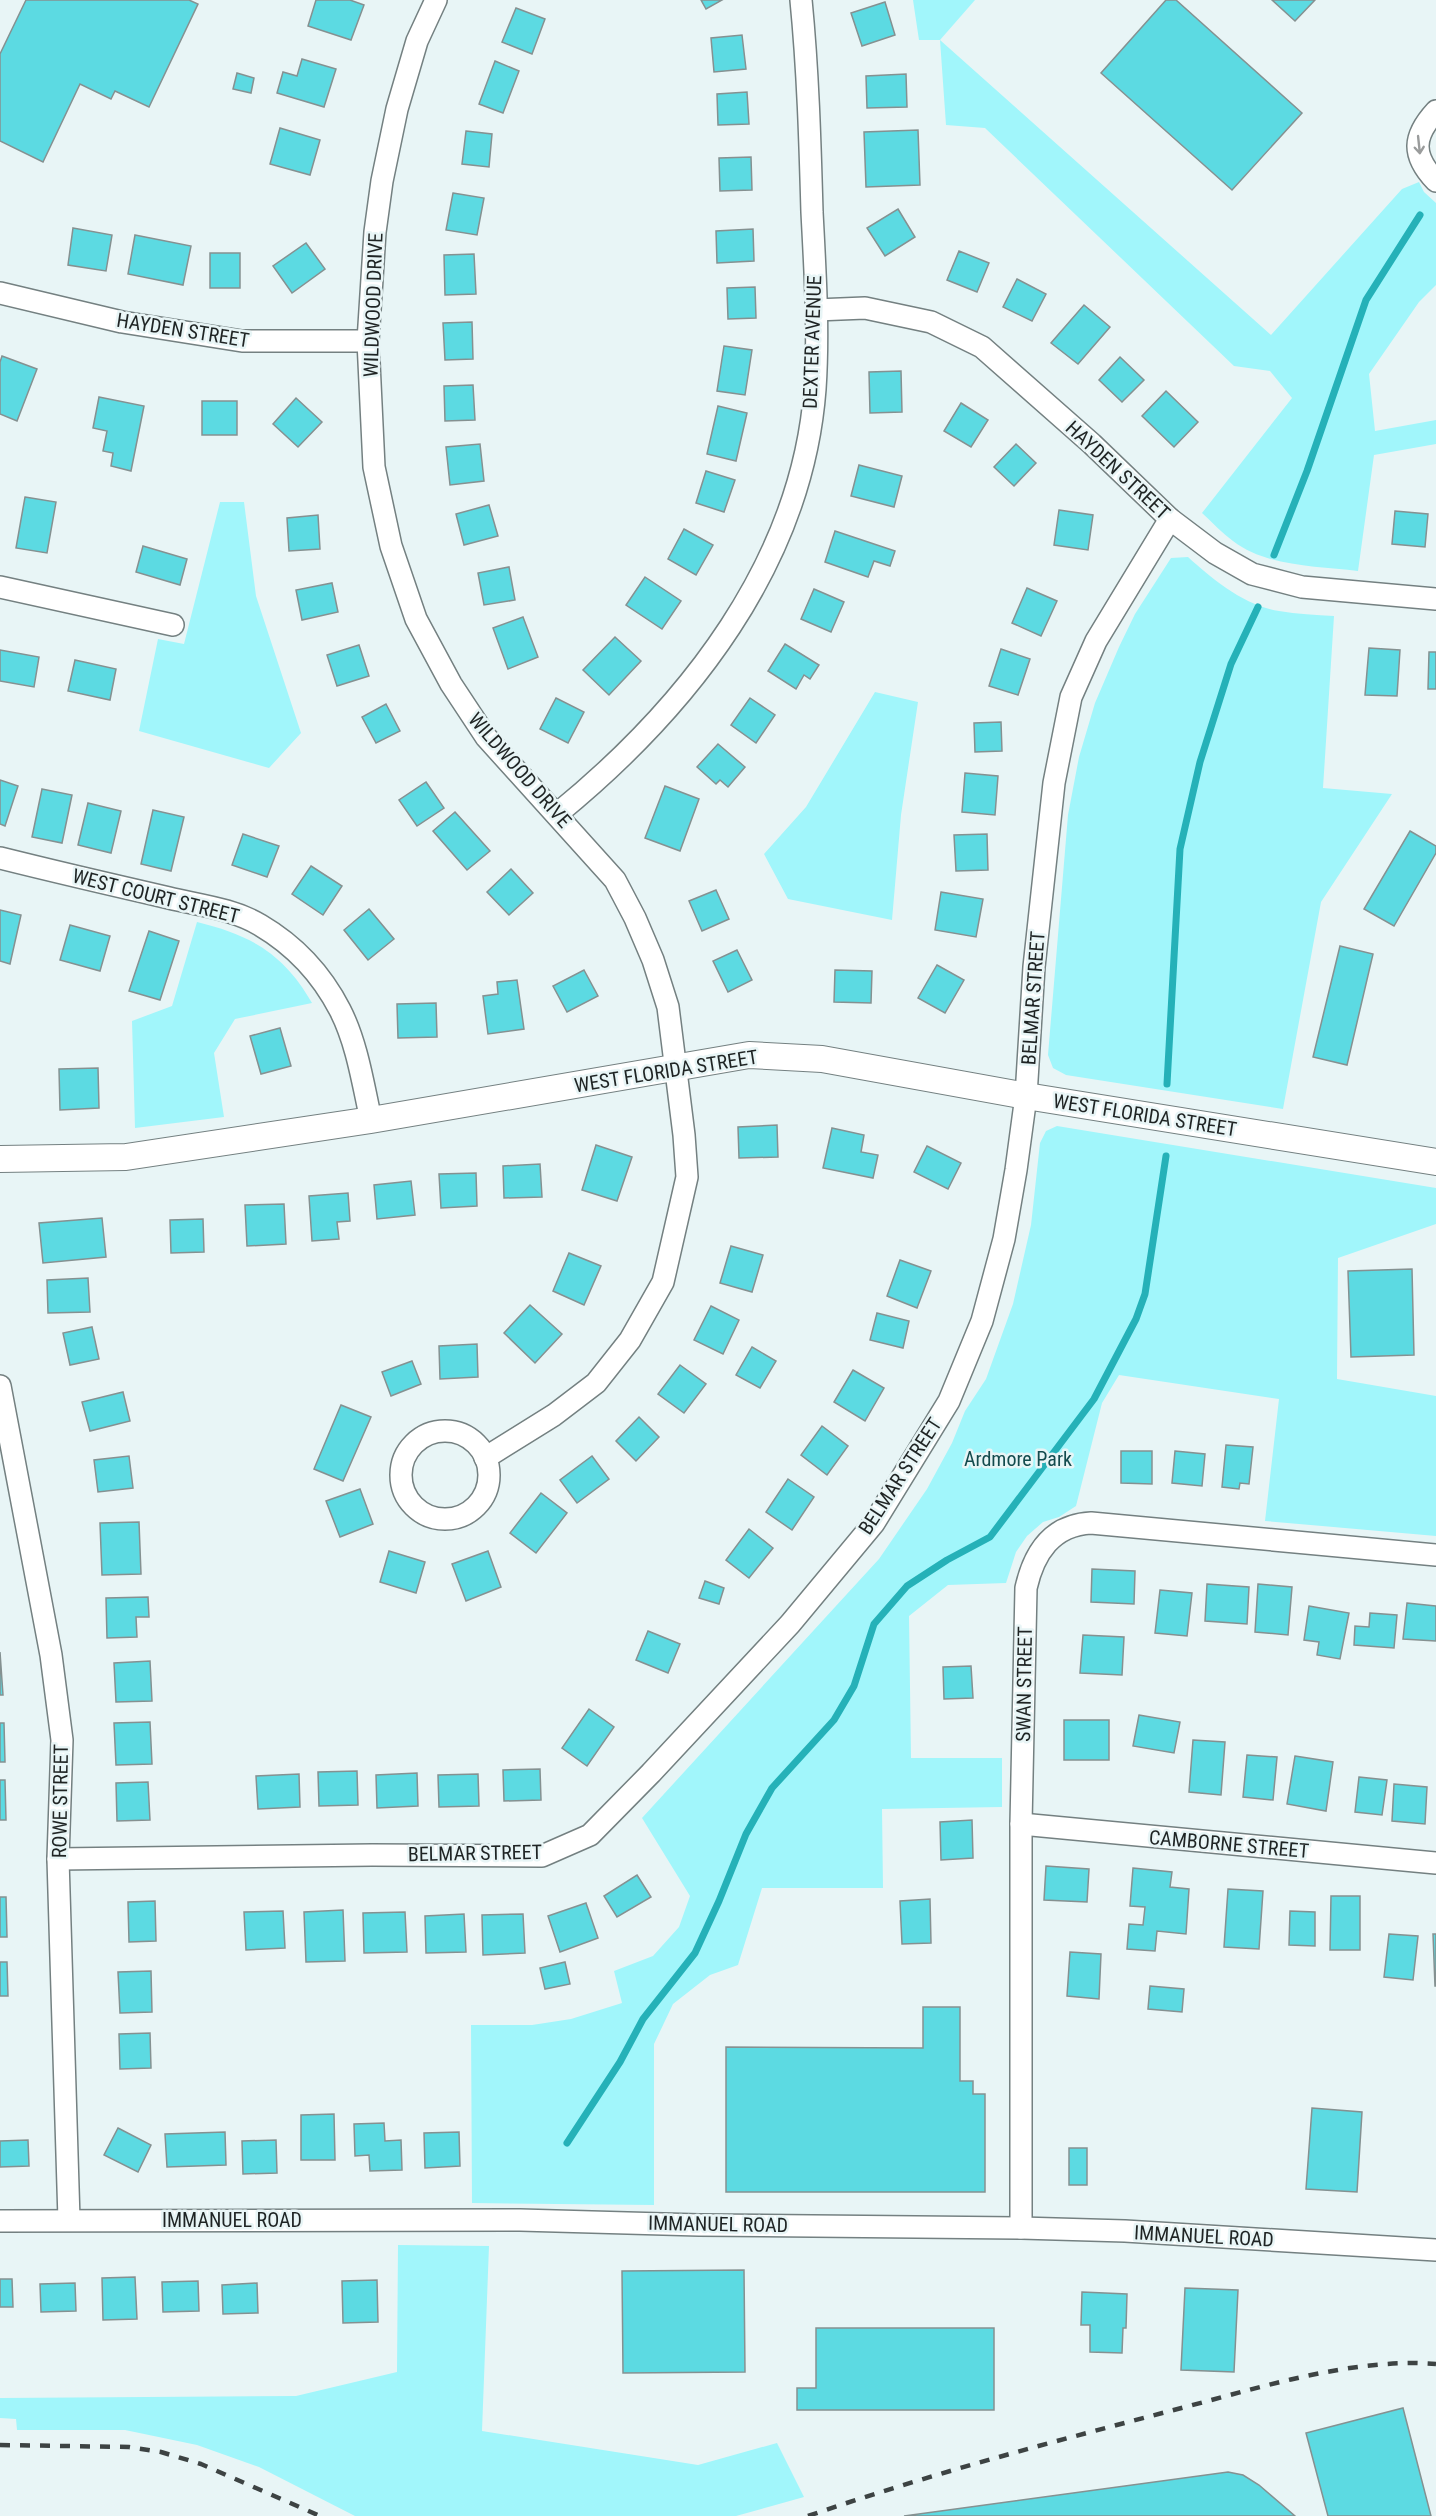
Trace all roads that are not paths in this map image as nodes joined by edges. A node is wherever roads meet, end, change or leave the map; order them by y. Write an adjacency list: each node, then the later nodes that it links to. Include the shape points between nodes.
1 (436, 0): 7 (street, WILDWOOD DRIVE, via 414,53 382,181)
2 (801, 0): 6 (street, DEXTER AVENUE)
3 (1436, 111): 4 (street, one-way to 4, via 1418,134 1426,170)
4 (1436, 181)
5 (0, 293): 7 (street, HAYDEN STREET, via 122,322 242,341)
6 (816, 310): 8 (street, HAYDEN STREET, via 865,308 931,322 982,347); 12 (street, DEXTER AVENUE, via 814,389 806,449 786,519 754,588 725,636 640,739)
7 (368, 341): 12 (street, WILDWOOD DRIVE, via 374,467 391,546 416,620 486,737)
8 (1170, 519): 10 (street, HAYDEN STREET, via 1215,553 1252,574 1302,587); 15 (street, BELMAR STREET, via 1096,641 1071,697 1054,783 1034,967)
9 (0, 587): 11 (street)
10 (1436, 599)
11 (172, 625)
12 (557, 814): 14 (street, WILDWOOD DRIVE, via 615,880 635,918 668,1006)
13 (0, 858): 16 (street, WEST COURT STREET, via 244,917 275,935 319,976 341,1011)
14 (676, 1067): 15 (street, WEST FLORIDA STREET, via 749,1055 822,1059); 16 (street, WEST FLORIDA STREET); 20 (street, WILDWOOD DRIVE, via 687,1177 663,1282 630,1340 596,1383 555,1415)
15 (1026, 1096): 18 (street, WEST FLORIDA STREET); 23 (street, BELMAR STREET, via 1004,1239 982,1321 948,1401 874,1523 790,1624 590,1834 542,1856)
16 (371, 1120): 17 (street, WEST FLORIDA STREET, via 126,1157)
17 (0, 1159)
18 (1436, 1162)
19 (0, 1386): 23 (street, ROWE STREET, via 51,1655 62,1740)
20 (485, 1458): 20 (street, via 478,1446 454,1432 425,1435 405,1456 402,1486 414,1505 432,1517 461,1516 482,1498 488,1478)
21 (1436, 1555): 22 (street, SWAN STREET, via 1091,1523 1066,1528 1053,1536 1035,1558 1026,1588)
22 (1021, 1824): 24 (street, CAMBORNE STREET); 27 (street, SWAN STREET)
23 (58, 1859): 25 (street, ROWE STREET)
24 (1436, 1863)
25 (69, 2220): 26 (street, IMMANUEL ROAD); 27 (street, IMMANUEL ROAD, via 520,2220)
26 (0, 2221)
27 (1021, 2228): 28 (street, IMMANUEL ROAD)
28 (1436, 2250)

